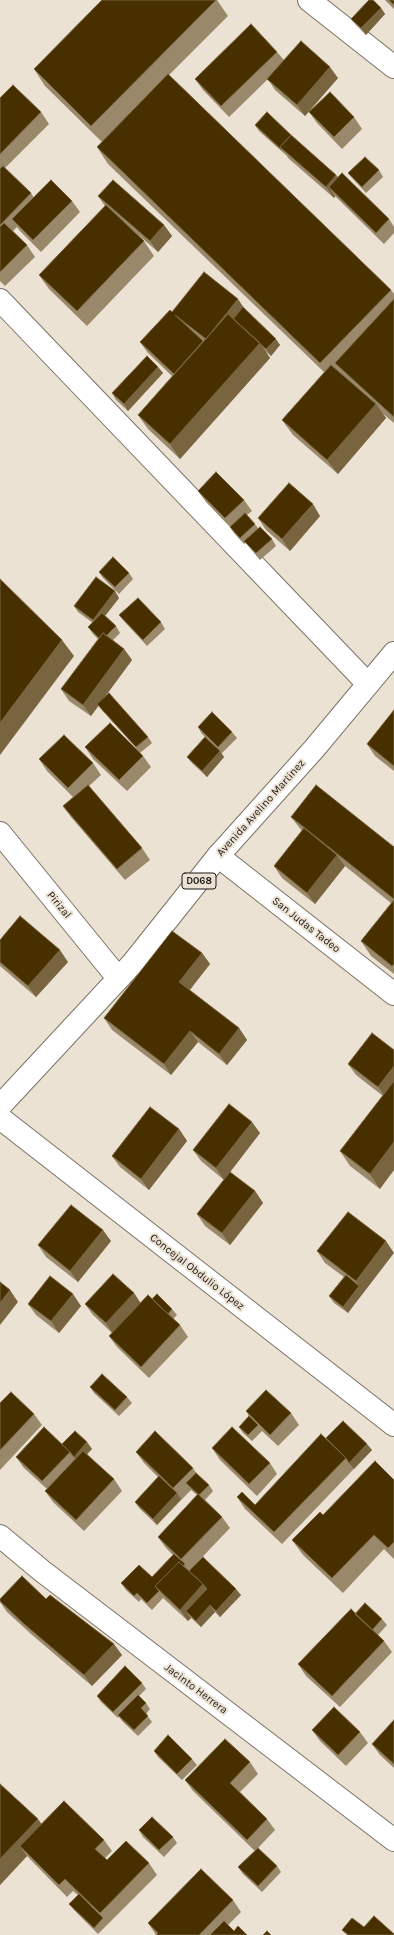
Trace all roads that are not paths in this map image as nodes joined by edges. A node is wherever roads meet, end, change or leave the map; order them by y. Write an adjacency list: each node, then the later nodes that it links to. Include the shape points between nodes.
1 (309, 0): 2 (street)
2 (394, 67)
3 (0, 300): 5 (street)
4 (394, 653): 5 (street, Avenida Avelino Martinez / D068)
5 (368, 684): 7 (street, Avenida Avelino Martinez / D068, via 314,749)
6 (0, 833): 8 (street, Pirizal)
7 (218, 856): 8 (street, Avenida Avelino Martinez / D068); 9 (street, San Judas Tadeo)
8 (118, 978): 10 (street, Avenida Avelino Martinez / D068)
9 (394, 994)
10 (0, 1106)
11 (0, 1118): 12 (street, Concejal Obdulio López)
12 (394, 1425)
13 (0, 1536): 14 (street, Jacinto Herrera, via 42,1571)
14 (394, 1840)

